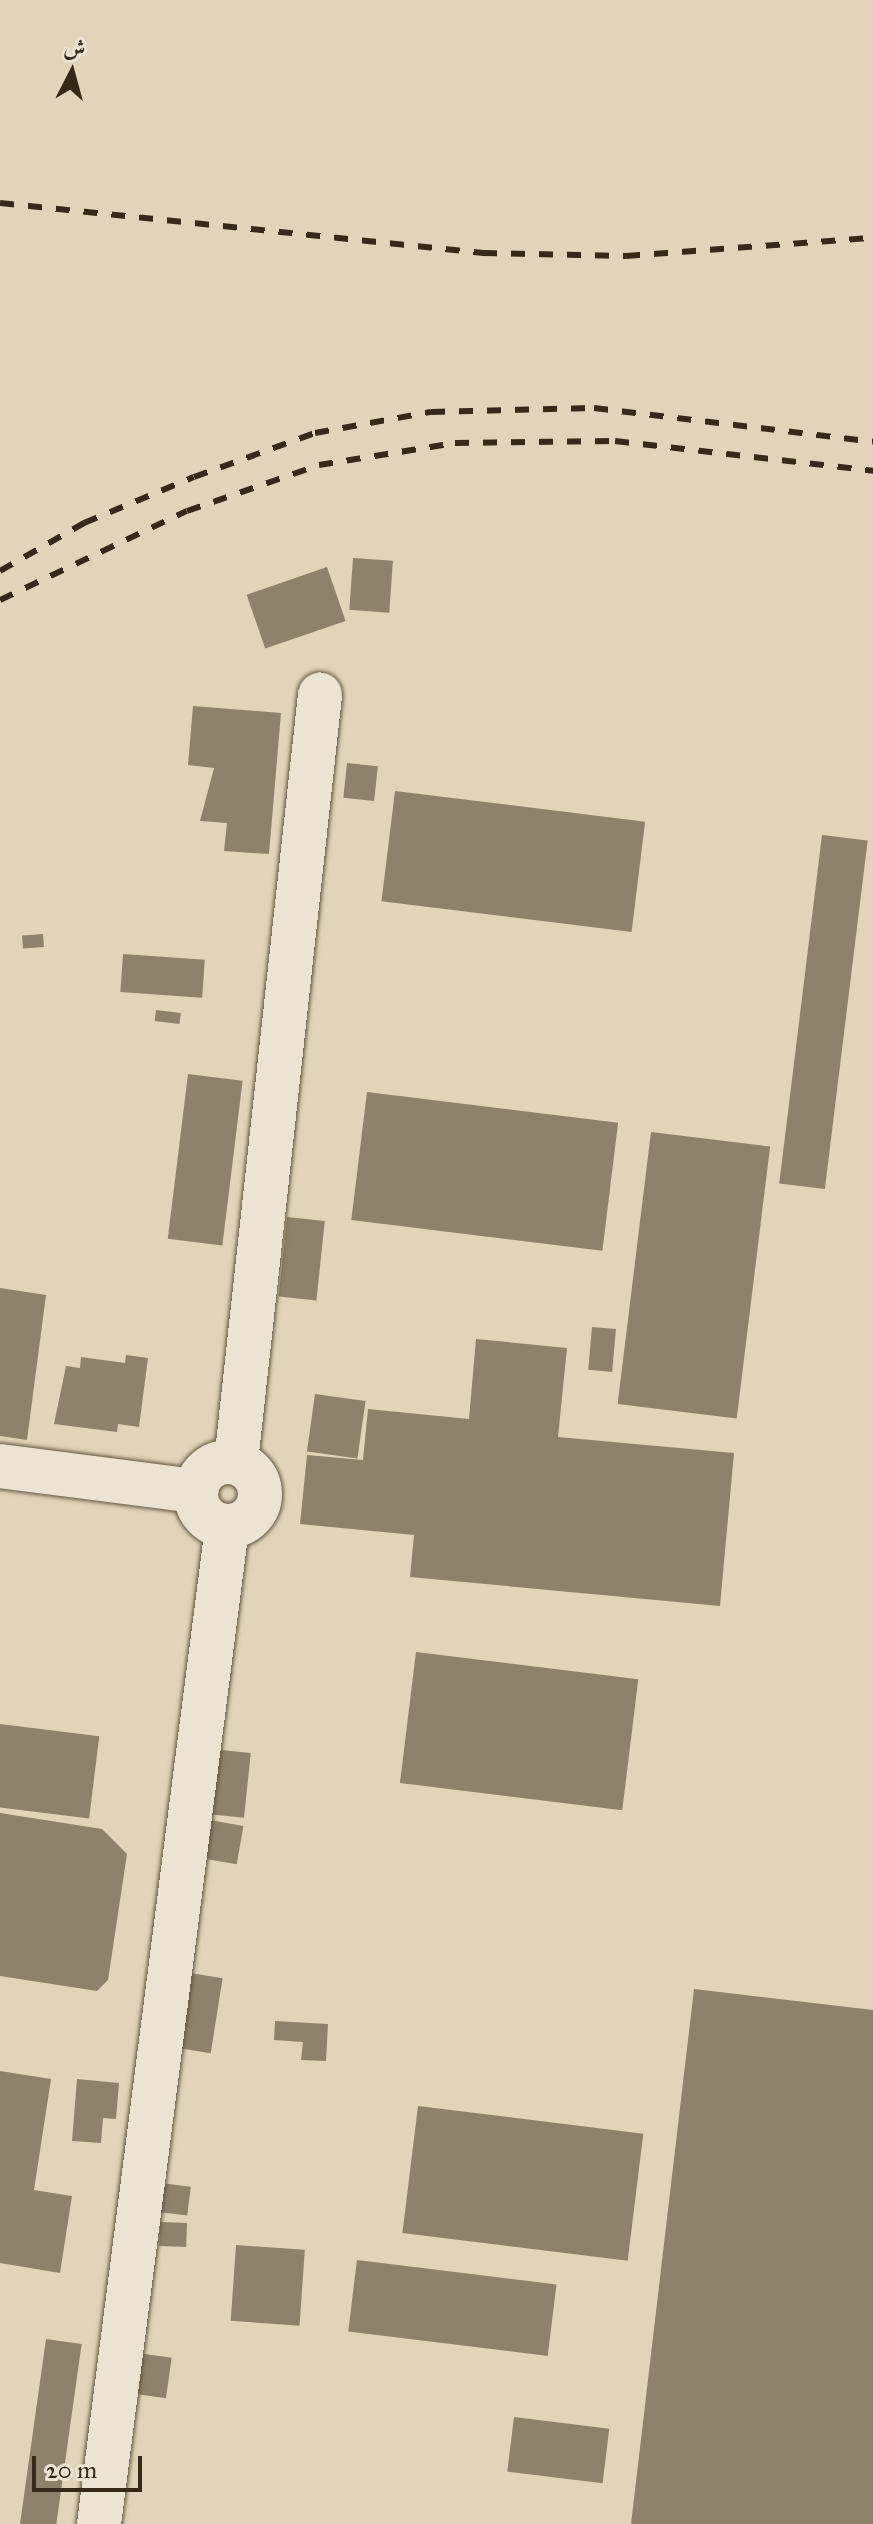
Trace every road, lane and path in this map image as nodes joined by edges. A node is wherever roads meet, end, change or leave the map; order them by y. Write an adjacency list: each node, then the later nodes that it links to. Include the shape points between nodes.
1 (320, 695): 2 (street)
2 (236, 1462): 4 (street, via 214,1465); 5 (street, via 254,1475 260,1494 254,1514)
3 (0, 1466): 4 (street)
4 (196, 1491): 5 (street, via 201,1512)
5 (227, 1527): 6 (street)
6 (99, 2524)

